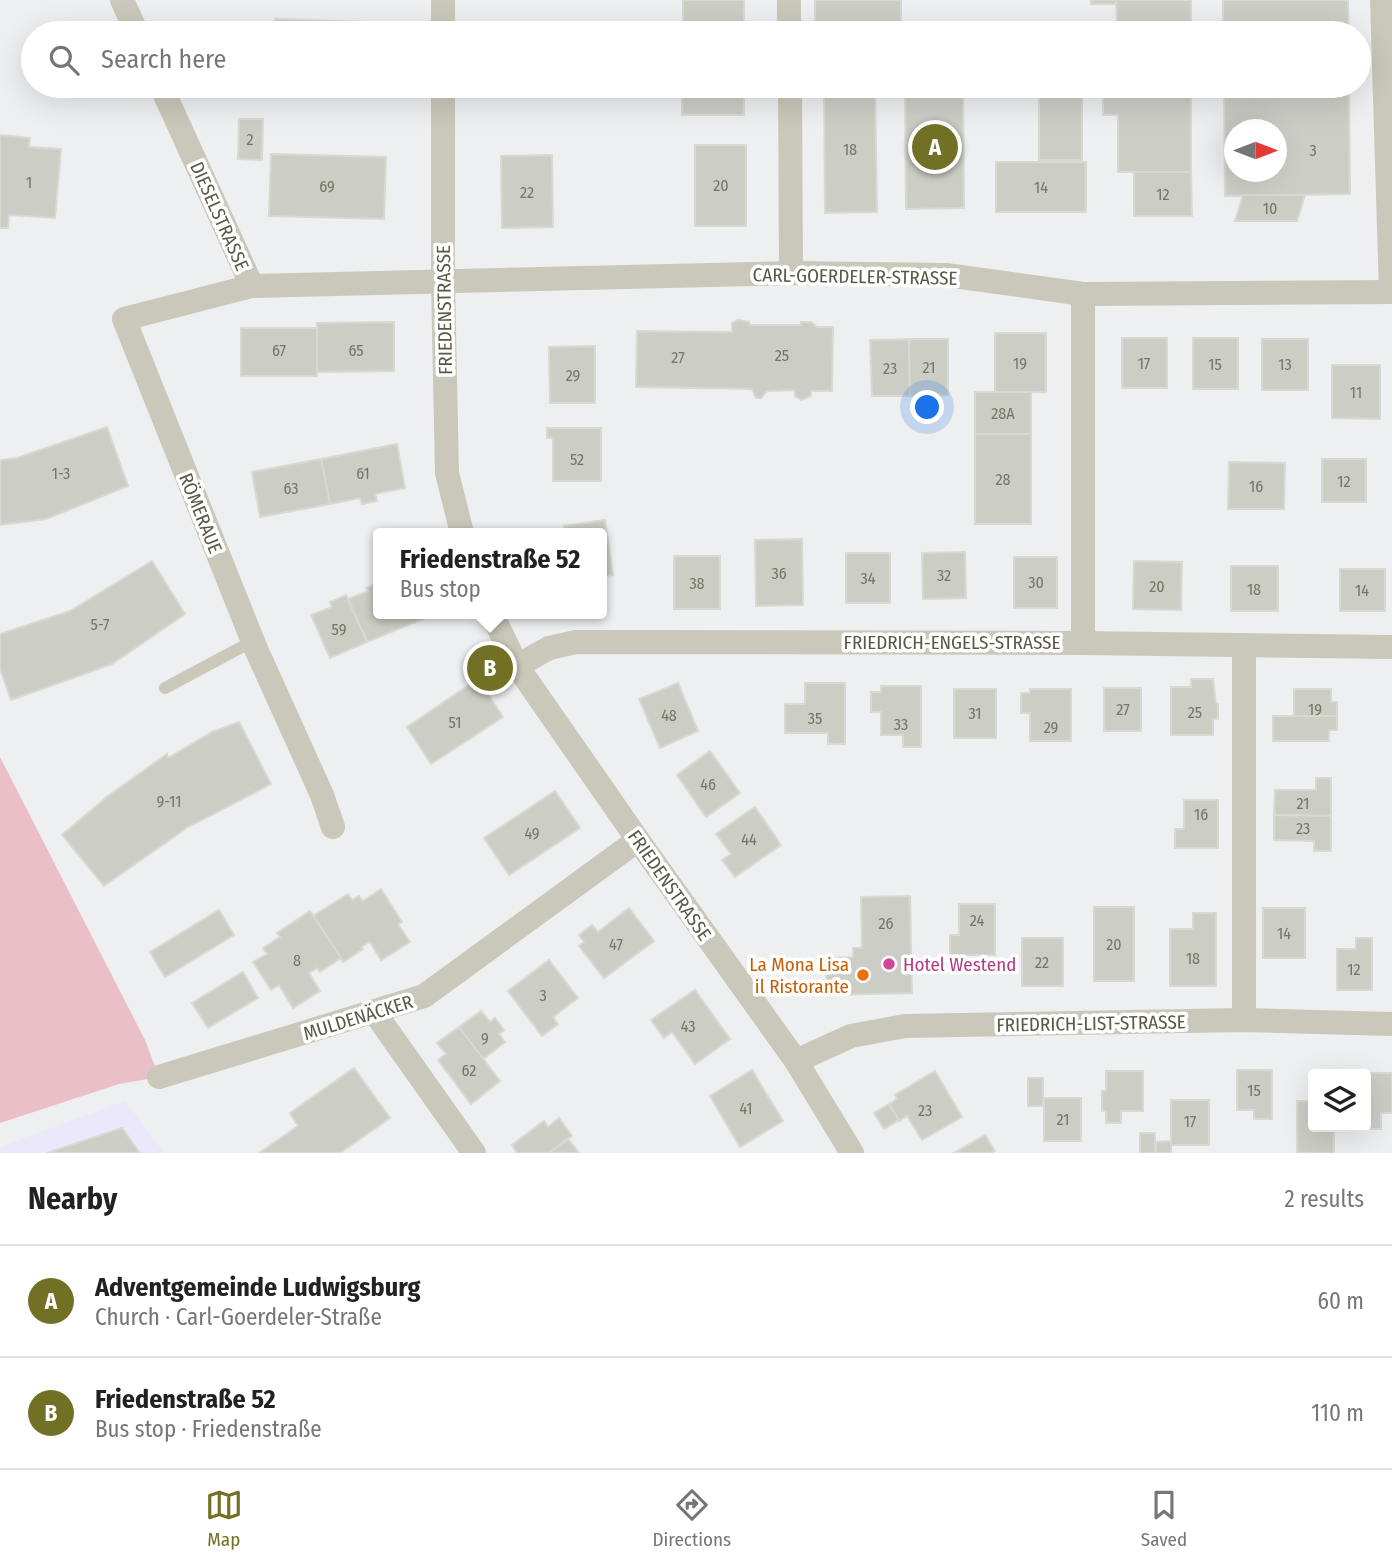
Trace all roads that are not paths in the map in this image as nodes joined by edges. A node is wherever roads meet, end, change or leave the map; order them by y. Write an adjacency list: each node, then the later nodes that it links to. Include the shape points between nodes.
1 (122, 0): 5 (street)
2 (443, 0): 6 (street)
3 (789, 0): 7 (street)
4 (1382, 0): 14 (street)
5 (132, 21)
6 (443, 21)
7 (789, 21)
8 (166, 98): 13 (street, DIESELSTRASSE)
9 (443, 98): 12 (street, FRIEDENSTRASSE)
10 (790, 98): 11 (street)
11 (791, 273): 12 (street, CARL-GOERDELER-STRASSE); 15 (street, CARL-GOERDELER-STRASSE, via 946,275)
12 (443, 282): 13 (street, DIESELSTRASSE); 16 (street, FRIEDENSTRASSE, via 447,473)
13 (252, 286): 18 (street, RÖMERAUE, via 124,318)
14 (1391, 292): 15 (street, CARL-GOERDELER-STRASSE)
15 (1083, 294): 19 (street)
16 (461, 528)
17 (494, 619): 22 (street, FRIEDENSTRASSE)
18 (253, 640): 23 (lane); 24 (street, RÖMERAUE)
19 (1083, 643): 20 (street, FRIEDRICH-ENGELS-STRASSE); 22 (street, FRIEDRICH-ENGELS-STRASSE, via 576,642 549,648)
20 (1244, 645): 21 (street, FRIEDRICH-ENGELS-STRASSE); 27 (street)
21 (1392, 648)
22 (517, 666): 25 (street, FRIEDENSTRASSE)
23 (165, 688)
24 (333, 827)
25 (638, 840): 26 (street, MULDENÄCKER, via 424,996); 29 (street, FRIEDENSTRASSE)
26 (374, 1013): 30 (street, MULDENÄCKER); 31 (street)
27 (1244, 1020): 28 (street, FRIEDRICH-LIST-STRASSE); 29 (street, FRIEDRICH-LIST-STRASSE, via 905,1027 851,1036)
28 (1392, 1024)
29 (796, 1061): 32 (street, FRIEDENSTRASSE)
30 (159, 1077)
31 (474, 1153)
32 (852, 1153)

